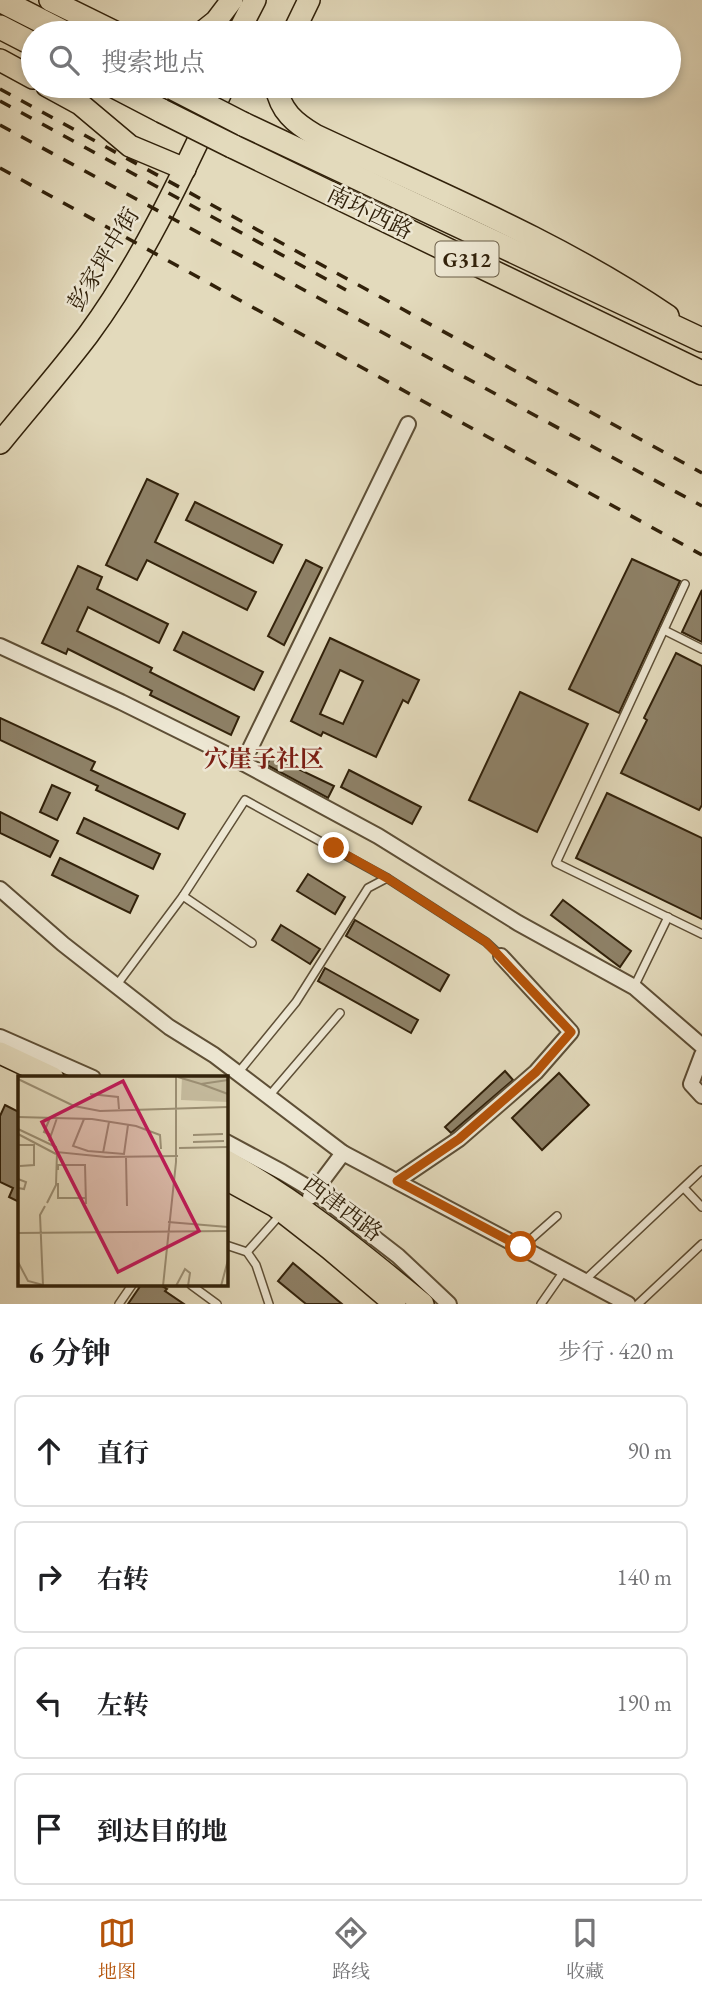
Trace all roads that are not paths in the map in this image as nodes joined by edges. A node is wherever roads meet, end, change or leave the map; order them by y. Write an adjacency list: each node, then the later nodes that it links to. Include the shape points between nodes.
1 (0, 0): 7 (highway)
2 (50, 0): 8 (main road)
3 (232, 0): 9 (main road)
4 (255, 0): 10 (main road)
5 (268, 0): 11 (main road)
6 (309, 0): 12 (main road)
7 (41, 21)
8 (93, 21)
9 (216, 21)
10 (244, 21)
11 (257, 21)
12 (299, 21)
13 (0, 27): 14 (highway)
14 (21, 38)
15 (0, 60): 16 (main road)
16 (21, 71)
17 (69, 98): 23 (main road, via 130,146)
18 (137, 98): 25 (highway, 南环西路 / G312, bridge)
19 (192, 98): 24 (highway, 南环西路 / G312, bridge)
20 (206, 98): 23 (main road, 彭家坪中街)
21 (217, 98): 23 (main road, 彭家坪中街)
22 (279, 98): 24 (main road, via 294,122 315,135 544,243 638,295)
23 (179, 166): 26 (main road, 彭家坪中街, via 78,327); 28 (main road, 彭家坪中街, via 136,260 88,334)
24 (702, 340)
25 (702, 373)
26 (0, 424)
27 (408, 424): 33 (street)
28 (0, 443)
29 (685, 584): 30 (lane)
30 (664, 630): 32 (lane); 37 (lane, via 556,863)
31 (0, 646): 33 (street)
32 (702, 649)
33 (243, 763): 42 (street, via 378,836 518,923)
34 (387, 878): 35 (lane, via 245,800); 40 (lane); 49 (lane, via 368,888 296,1002)
35 (183, 896): 39 (lane); 41 (lane)
36 (3, 897): 41 (street)
37 (668, 917): 38 (lane); 42 (lane)
38 (702, 934)
39 (252, 943)
40 (501, 956): 60 (street, via 571,1032 536,1072 459,1139)
41 (116, 986): 49 (street)
42 (634, 987): 45 (street)
43 (340, 1013): 54 (lane)
44 (0, 1037): 51 (street)
45 (702, 1046)
46 (0, 1053): 50 (main road)
47 (702, 1055): 53 (street, via 691,1084)
48 (0, 1069): 52 (main road)
49 (237, 1073): 54 (street)
50 (49, 1076)
51 (88, 1076)
52 (18, 1077)
53 (702, 1096)
54 (269, 1097): 56 (street)
55 (228, 1143): 62 (street)
56 (343, 1153): 60 (street); 62 (street)
57 (228, 1162): 64 (main road, 西津西路, via 262,1181)
58 (702, 1170): 61 (lane)
59 (228, 1180): 64 (main road, 西津西路)
60 (397, 1181): 68 (street)
61 (684, 1188): 63 (lane); 71 (lane)
62 (314, 1191): 64 (street); 80 (street, via 398,1256)
63 (702, 1207)
64 (292, 1210): 69 (lane); 78 (main road, 西津西路); 79 (main road, 西津西路, via 340,1236)
65 (557, 1216): 68 (lane)
66 (702, 1244): 74 (lane)
67 (228, 1246): 69 (lane)
68 (521, 1247): 70 (street)
69 (247, 1251): 77 (lane)
70 (565, 1270): 71 (street); 81 (lane)
71 (584, 1280): 74 (street)
72 (131, 1286): 75 (lane)
73 (192, 1286): 76 (lane)
74 (629, 1303)
75 (119, 1304)
76 (217, 1304)
77 (269, 1304)
78 (395, 1304)
79 (423, 1304)
80 (449, 1304)
81 (541, 1304)

